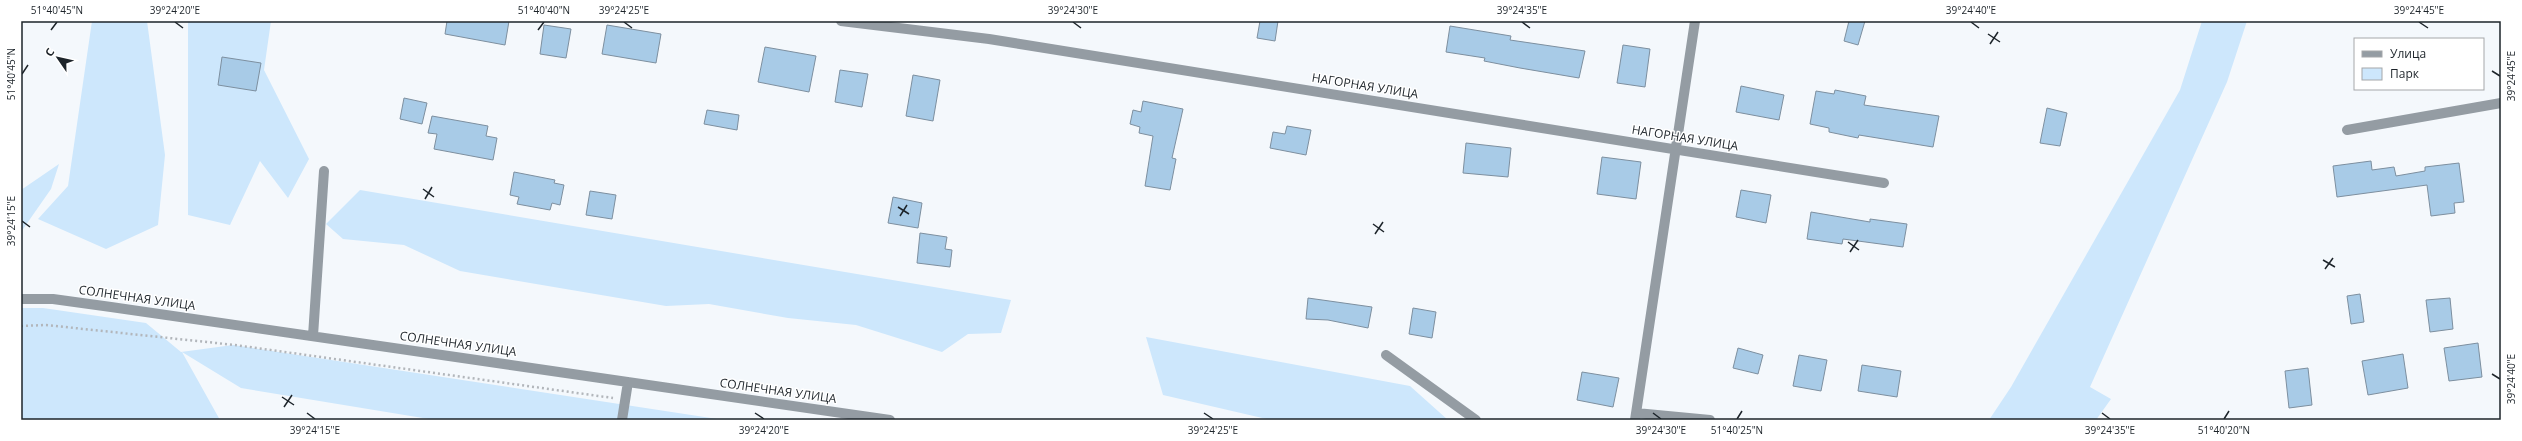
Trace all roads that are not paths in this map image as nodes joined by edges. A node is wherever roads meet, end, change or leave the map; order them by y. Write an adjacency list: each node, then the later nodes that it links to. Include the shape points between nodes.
1 (841, 21): 5 (street, НАГОРНАЯ УЛИЦА, via 997,40)
2 (1695, 21): 5 (street)
3 (2501, 103): 4 (street)
4 (2347, 130)
5 (1675, 150): 7 (street, НАГОРНАЯ УЛИЦА); 12 (street)
6 (324, 171): 9 (street)
7 (1884, 183)
8 (21, 299): 9 (street, СОЛНЕЧНАЯ УЛИЦА, via 53,299)
9 (313, 336): 11 (street, СОЛНЕЧНАЯ УЛИЦА)
10 (1386, 355): 15 (street)
11 (628, 382): 13 (street); 14 (street, СОЛНЕЧНАЯ УЛИЦА)
12 (1635, 416): 16 (street)
13 (622, 420)
14 (890, 420)
15 (1476, 420)
16 (1710, 420)

